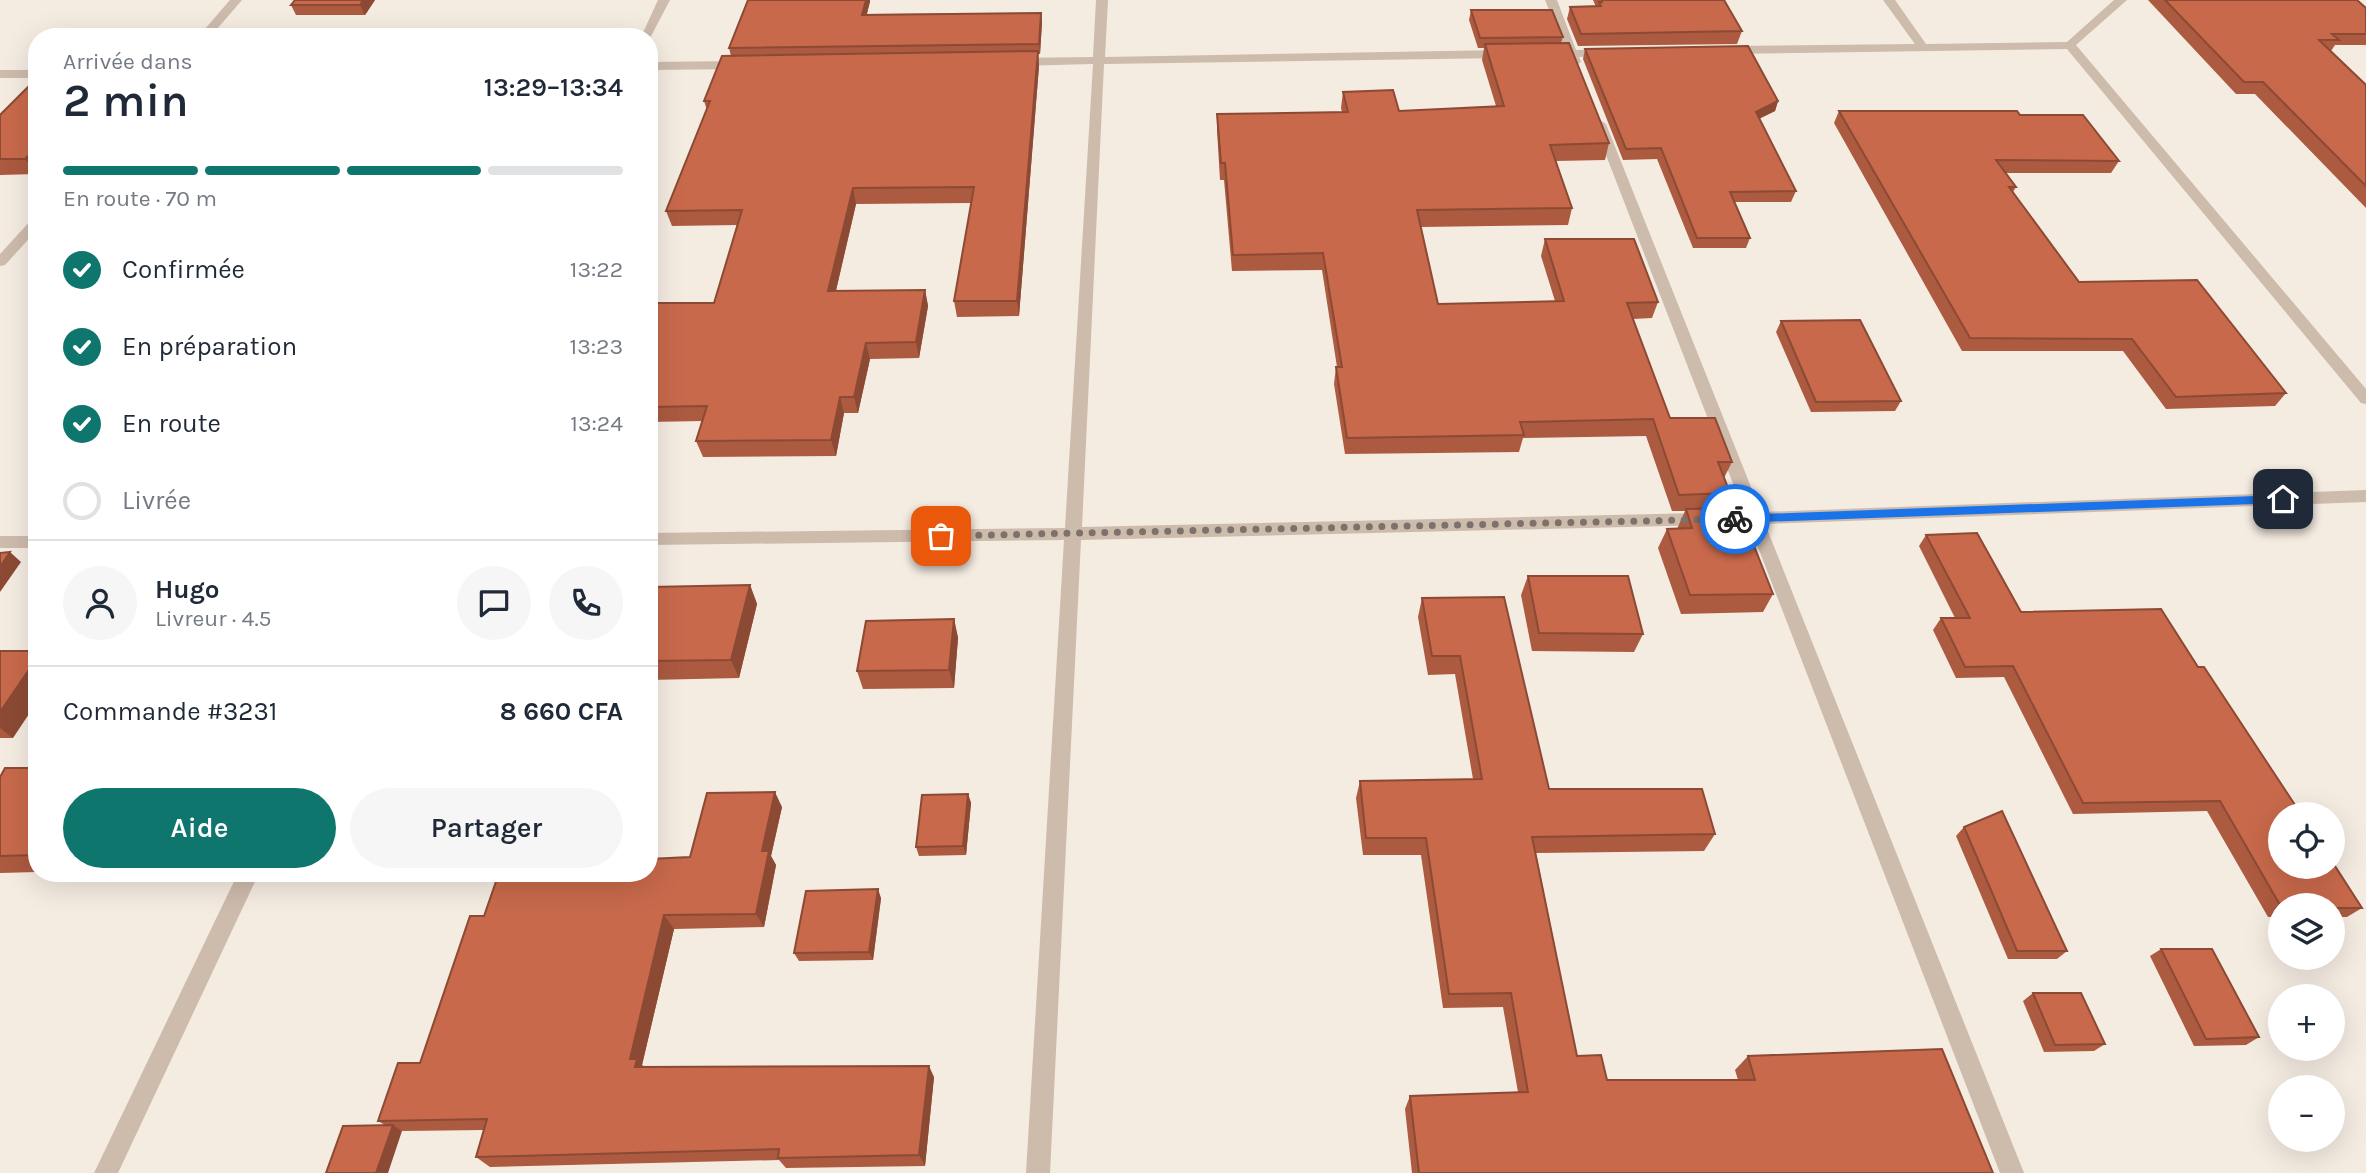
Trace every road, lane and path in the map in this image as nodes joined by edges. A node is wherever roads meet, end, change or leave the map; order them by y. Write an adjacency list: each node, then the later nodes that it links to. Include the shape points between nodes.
1 (236, 0): 7 (street)
2 (664, 0): 8 (street)
3 (1102, 0): 16 (street)
4 (1551, 0): 13 (street)
5 (1889, 0): 10 (street)
6 (2121, 0): 9 (street)
7 (212, 28)
8 (651, 28)
9 (2070, 45): 10 (street); 26 (street)
10 (1922, 46): 11 (street)
11 (1720, 50)
12 (1625, 52): 13 (street)
13 (1571, 53): 15 (street); 22 (street)
14 (1516, 54): 16 (street)
15 (1544, 54)
16 (1100, 61): 17 (street); 29 (street)
17 (1004, 62)
18 (758, 65): 19 (street)
19 (658, 66)
20 (0, 74): 21 (street)
21 (28, 74)
22 (1582, 79)
23 (1592, 105): 28 (street)
24 (28, 232): 25 (street)
25 (0, 262)
26 (2366, 399)
27 (2366, 496): 28 (street)
28 (1756, 518): 29 (street); 36 (street)
29 (1073, 534): 30 (street); 35 (street)
30 (658, 539)
31 (0, 542): 32 (street)
32 (28, 542)
33 (245, 882): 34 (street)
34 (106, 1173)
35 (1038, 1173)
36 (2012, 1173)

